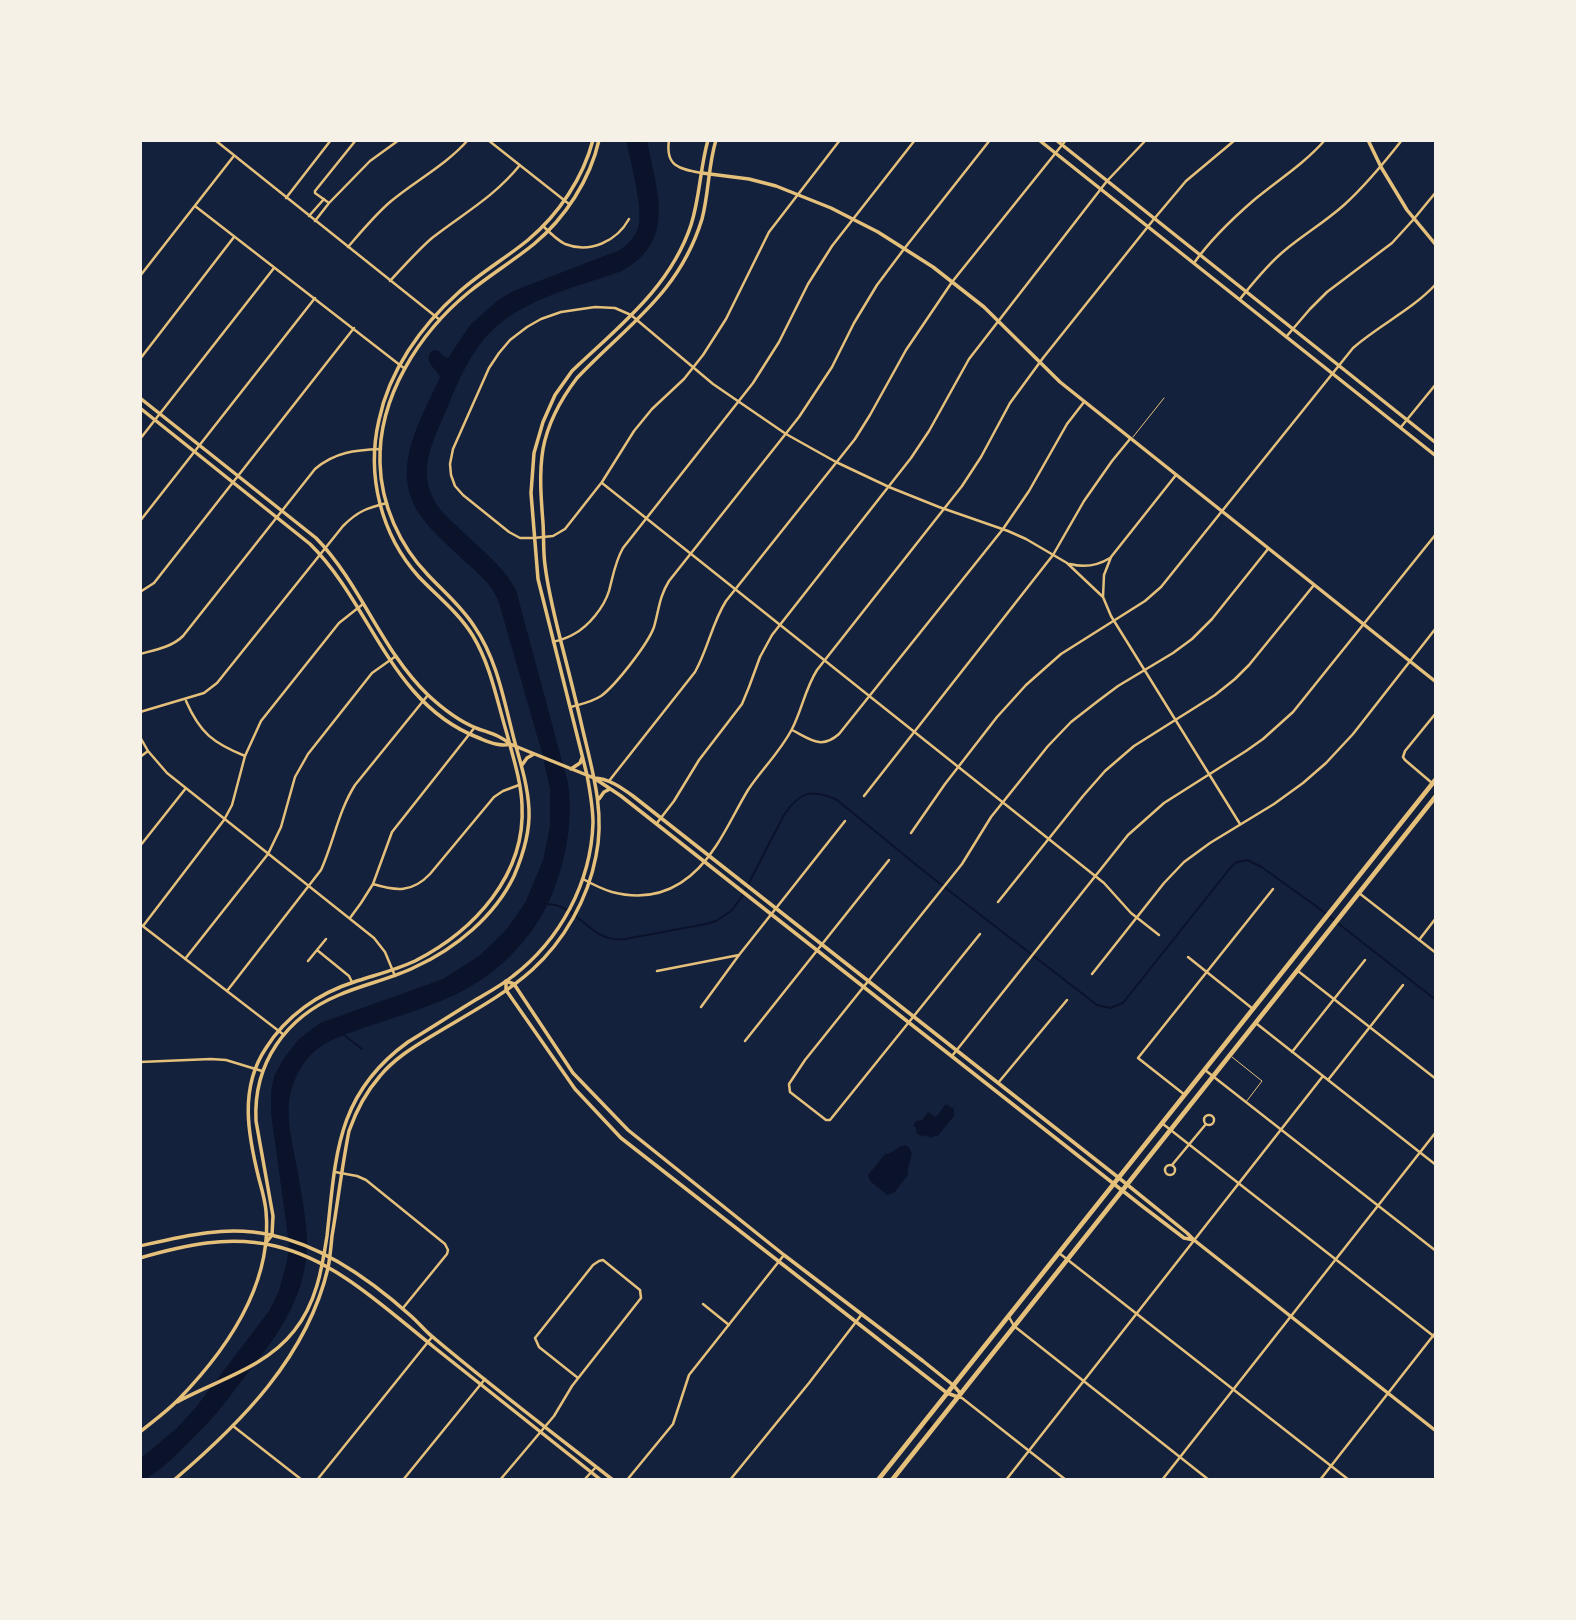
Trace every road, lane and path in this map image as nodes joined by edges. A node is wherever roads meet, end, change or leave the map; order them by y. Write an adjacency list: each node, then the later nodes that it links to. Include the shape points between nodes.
1 (215, 140): 25 (street)
2 (331, 140): 34 (street)
3 (356, 140): 35 (street, via 315,191)
4 (399, 140): 37 (street, via 370,161)
5 (468, 140): 51 (street, via 390,202)
6 (488, 140): 26 (street)
7 (593, 140): 36 (main road)
8 (599, 140): 38 (main road)
9 (669, 140): 28 (street, via 674,164)
10 (708, 140): 28 (main road)
11 (716, 140): 29 (main road)
12 (840, 140): 33 (street)
13 (915, 140): 42 (street)
14 (990, 140): 52 (street)
15 (1039, 140): 24 (main road)
16 (1056, 140): 23 (main road)
17 (1066, 140): 23 (street)
18 (1146, 140): 30 (street)
19 (1235, 140): 43 (street, via 1186,181)
20 (1325, 140): 53 (street, via 1256,198)
21 (1368, 140): 27 (main road)
22 (1402, 140): 27 (street)
23 (1062, 145): 24 (street); 30 (main road)
24 (1055, 153): 31 (main road); 60 (street)
25 (234, 156): 34 (street); 39 (street)
26 (520, 165): 36 (street); 59 (street, via 493,194 431,239)
27 (1381, 167): 44 (main road); 62 (street, via 1343,206 1282,253)
28 (702, 173): 29 (main road); 54 (main road, via 691,226)
29 (710, 174): 33 (main road, via 749,179); 55 (main road, via 701,221)
30 (1107, 181): 31 (street); 43 (main road)
31 (1101, 189): 47 (main road); 68 (street)
32 (1436, 192): 44 (street)
33 (797, 194): 42 (main road); 77 (street, via 769,232 726,319)
34 (286, 198): 40 (street)
35 (324, 199): 37 (street); 40 (street)
36 (564, 200): 38 (street); 46 (main road)
37 (329, 202): 45 (street)
38 (569, 204): 48 (main road)
39 (195, 206): 49 (street); 58 (street)
40 (309, 216): 45 (street)
41 (629, 219): 48 (street, via 613,238 589,247 558,241)
42 (853, 219): 52 (main road); 87 (street, via 808,284 779,342)
43 (1154, 219): 47 (street); 53 (main road)
44 (1413, 220): 50 (main road); 71 (street, via 1392,243 1317,301)
45 (315, 221): 51 (street)
46 (543, 226): 48 (street); 66 (main road)
47 (1148, 227): 56 (main road); 74 (street)
48 (548, 231): 67 (main road)
49 (235, 236): 57 (street); 73 (street)
50 (1436, 245)
51 (348, 247): 59 (street)
52 (904, 249): 60 (main road); 98 (street)
53 (1200, 255): 56 (street); 62 (main road)
54 (676, 259): 55 (main road); 65 (main road)
55 (683, 263): 69 (main road)
56 (1194, 263): 64 (main road)
57 (275, 267): 63 (street); 92 (street)
58 (140, 276)
59 (390, 281): 66 (street)
60 (952, 282): 68 (main road); 107 (street)
61 (1436, 284): 76 (street, via 1370,333)
62 (1246, 292): 64 (street); 71 (main road)
63 (315, 298): 70 (street); 102 (street)
64 (1240, 299): 72 (main road)
65 (631, 315): 69 (street); 93 (main road, via 572,371); 123 (street, via 607,307 572,310 541,319 518,334 494,360 456,441 450,464 459,490 514,536)
66 (435, 316): 67 (street); 75 (main road)
67 (440, 320): 78 (main road)
68 (998, 320): 74 (main road); 112 (street)
69 (637, 321): 77 (street); 94 (main road, via 577,378)
70 (354, 328): 75 (street); 109 (street)
71 (1292, 329): 72 (street); 76 (main road)
72 (1286, 337): 79 (main road)
73 (140, 359)
74 (1040, 362): 86 (main road); 115 (street)
75 (400, 365): 78 (street); 103 (main road, via 383,405)
76 (1338, 366): 79 (street); 81 (main road)
77 (693, 368): 87 (street); 110 (street, via 634,431)
78 (405, 369): 104 (main road, via 390,402)
79 (1332, 374): 82 (main road); 117 (street)
80 (1436, 384): 96 (street)
81 (1363, 385): 82 (main road); 83 (main road)
82 (1356, 392): 89 (main road)
83 (1377, 396): 88 (main road); 89 (main road)
84 (140, 398): 92 (main road)
85 (1164, 398): 100 (lane)
86 (1084, 401): 100 (main road); 121 (street)
87 (739, 403): 98 (street); 119 (street)
88 (1385, 403): 91 (main road); 96 (main road)
89 (1370, 404): 91 (main road)
90 (140, 408): 95 (main road)
91 (1379, 410): 97 (main road)
92 (160, 414): 95 (street); 102 (main road)
93 (546, 414): 94 (main road); 123 (main road, via 532,466)
94 (553, 416): 124 (main road, via 540,470)
95 (155, 420): 99 (street); 105 (main road)
96 (1407, 420): 97 (street); 101 (main road)
97 (1401, 428): 106 (main road)
98 (786, 434): 107 (street); 127 (street)
99 (140, 439)
100 (1130, 439): 108 (main road); 129 (street, via 1084,501)
101 (1436, 443)
102 (200, 446): 105 (street); 109 (main road)
103 (374, 449): 104 (street); 114 (main road); 116 (street, via 343,453 323,462)
104 (381, 449): 113 (main road)
105 (195, 452): 111 (main road); 120 (street)
106 (1436, 456)
107 (836, 462): 112 (street); 133 (street)
108 (1176, 475): 117 (main road); 130 (street)
109 (238, 477): 111 (street); 116 (main road)
110 (602, 482): 119 (street); 124 (street, via 565,529)
111 (234, 483): 118 (main road); 134 (street, via 154,583)
112 (889, 487): 115 (street); 139 (street)
113 (387, 503): 114 (street); 168 (main road, via 408,551 468,616 484,642 496,668)
114 (380, 505): 125 (street, via 349,519); 160 (main road, via 405,559 475,639)
115 (944, 509): 121 (street); 147 (street)
116 (282, 511): 118 (street); 125 (main road)
117 (1222, 512): 126 (main road); 138 (street, via 1161,587)
118 (277, 517): 128 (main road); 144 (street, via 178,641)
119 (646, 518): 127 (street); 142 (street, via 622,548 598,611 581,630)
120 (140, 521)
121 (1003, 529): 129 (street); 152 (street)
122 (1436, 534): 140 (street)
123 (534, 538): 124 (street); 143 (main road)
124 (544, 538): 142 (main road, via 544,564)
125 (326, 548): 128 (street); 136 (main road)
126 (1268, 549): 132 (main road); 149 (street, via 1192,639)
127 (690, 553): 133 (street); 155 (street, via 661,595 645,644 608,690)
128 (321, 554): 137 (main road); 153 (street, via 223,677 204,693)
129 (1054, 555): 131 (street); 163 (street)
130 (1111, 557): 131 (street, via 1091,566); 135 (street)
131 (1067, 563): 135 (street)
132 (1314, 585): 140 (main road); 159 (street, via 1235,679)
133 (736, 589): 139 (street); 180 (street, via 721,610 695,671)
134 (140, 592)
135 (1103, 597): 138 (street)
136 (364, 604): 137 (street); 145 (main road)
137 (358, 608): 146 (main road); 171 (street, via 339,623 270,710)
138 (1114, 620): 149 (street); 175 (street, via 1061,654 1026,685)
139 (780, 624): 147 (street); 191 (street, via 765,645 742,704)
140 (1364, 625): 148 (main road); 177 (street, via 1279,725)
141 (1436, 628): 148 (street)
142 (561, 640): 143 (street); 155 (main road)
143 (553, 642): 156 (main road)
144 (140, 654)
145 (396, 656): 146 (street); 151 (main road)
146 (389, 660): 154 (main road); 201 (street, via 372,673 302,765)
147 (824, 660): 152 (street); 162 (street, via 808,685)
148 (1410, 661): 150 (main road); 195 (street, via 1326,763)
149 (1145, 670): 159 (street); 189 (street, via 1071,722)
150 (1436, 682)
151 (428, 695): 154 (street); 161 (main road)
152 (869, 695): 162 (street, via 839,734 828,741 815,742); 163 (street)
153 (186, 699): 157 (street); 171 (street, via 207,735)
154 (423, 701): 164 (main road); 209 (street, via 355,785 321,870)
155 (577, 705): 156 (street); 179 (main road)
156 (570, 707): 172 (main road)
157 (140, 712)
158 (1436, 713): 181 (street, via 1403,757)
159 (1176, 720): 177 (street); 197 (street, via 1105,771)
160 (504, 724): 165 (main road); 167 (main road)
161 (475, 727): 164 (street); 165 (main road)
162 (792, 730): 202 (street, via 748,790)
163 (914, 731): 175 (street); 185 (street)
164 (469, 734): 167 (main road, via 494,744); 208 (street, via 392,832)
165 (495, 734): 167 (main road)
166 (140, 737): 169 (street)
167 (510, 744): 168 (main road); 182 (main road)
168 (517, 747): 170 (main road); 174 (main road)
169 (148, 751): 173 (street); 183 (street)
170 (534, 755): 174 (main road); 176 (main road)
171 (245, 756): 192 (street)
172 (583, 756): 176 (main road); 178 (main road)
173 (140, 757)
174 (521, 766): 239 (main road, via 529,809 526,838 505,892 457,941)
175 (958, 767): 189 (street); 196 (street)
176 (570, 768): 178 (main road)
177 (1209, 774): 195 (street); 205 (street, via 1151,813)
178 (587, 775): 179 (main road); 206 (main road, via 593,820)
179 (594, 778): 180 (main road); 184 (main road); 188 (main road)
180 (610, 781): 191 (main road)
181 (1435, 781): 186 (main road)
182 (519, 785): 208 (street, via 494,797 419,884 396,890); 234 (main road, via 521,829 503,884 460,931)
183 (186, 788): 192 (street); 199 (street)
184 (610, 789): 188 (main road); 194 (main road)
185 (864, 796)
186 (1422, 796): 190 (main road); 198 (main road)
187 (1436, 796): 190 (main road)
188 (598, 801): 207 (main road, via 599,841)
189 (1003, 802): 197 (street); 241 (street, via 949,881)
190 (1431, 803): 200 (main road)
191 (661, 818): 194 (street); 202 (main road)
192 (225, 820): 201 (street); 219 (street)
193 (845, 821): 214 (street)
194 (657, 823): 204 (main road)
195 (1240, 824): 217 (street, via 1184,862)
196 (911, 833)
197 (1049, 839): 205 (street); 213 (street)
198 (1384, 845): 200 (main road); 210 (main road)
199 (140, 846)
200 (1392, 852): 212 (main road)
201 (268, 854): 209 (street); 230 (street)
202 (709, 856): 204 (street); 214 (main road)
203 (889, 860): 224 (street)
204 (705, 861): 207 (street, via 684,881 656,893 623,894); 215 (main road)
205 (1095, 876): 217 (street); 263 (street)
206 (583, 879): 207 (street); 240 (main road, via 544,948)
207 (589, 882): 243 (main road, via 572,920 548,954)
208 (373, 884): 216 (street)
209 (310, 886): 216 (street); 247 (street)
210 (1351, 886): 212 (main road); 233 (main road)
211 (1273, 889): 237 (street)
212 (1359, 893): 223 (street); 235 (main road)
213 (998, 902)
214 (776, 909): 215 (street); 224 (main road)
215 (772, 914): 226 (main road); 228 (street)
216 (350, 918): 234 (street, via 380,945)
217 (1137, 918): 221 (street); 238 (street)
218 (1436, 918): 223 (street)
219 (141, 925): 230 (street)
220 (980, 933): 252 (street)
221 (1159, 935)
222 (326, 939): 225 (street)
223 (1419, 940): 227 (street)
224 (821, 944): 226 (street); 241 (main road)
225 (317, 950): 232 (street); 242 (street)
226 (817, 950): 245 (main road); 262 (street)
227 (1436, 953)
228 (739, 955): 236 (street); 250 (street)
229 (1188, 957): 237 (street)
230 (185, 959): 247 (street)
231 (1365, 960): 248 (street)
232 (308, 961)
233 (1287, 967): 235 (main road); 251 (main road)
234 (392, 970): 239 (street); 242 (main road)
235 (1298, 970): 248 (street); 254 (main road)
236 (657, 971)
237 (1207, 972): 251 (street); 278 (street, via 1138,1058)
238 (1092, 974)
239 (395, 976): 259 (main road, via 340,994)
240 (506, 981): 243 (main road); 246 (main road); 257 (main road)
241 (868, 981): 245 (street); 252 (main road)
242 (352, 982): 256 (main road, via 308,1005)
243 (514, 984): 246 (main road); 258 (main road)
244 (1403, 985): 255 (street)
245 (864, 986): 253 (main road); 253 (street, via 789,1084 790,1091 826,1120)
246 (506, 990): 260 (main road); 261 (main road)
247 (227, 991): 256 (street)
248 (1334, 999): 255 (street); 264 (street)
249 (1066, 1000): 276 (street)
250 (701, 1007)
251 (1253, 1009): 254 (main road); 269 (main road)
252 (914, 1016): 253 (street); 263 (main road)
253 (909, 1022): 266 (main road)
254 (1256, 1023): 264 (street); 265 (main road)
255 (1370, 1027): 273 (street); 274 (street)
256 (279, 1031): 259 (street); 268 (main road)
257 (426, 1031): 260 (main road); 281 (main road, via 381,1065)
258 (546, 1033): 261 (main road); 275 (main road)
259 (284, 1035): 270 (main road)
260 (430, 1037): 282 (main road, via 380,1075)
261 (540, 1038): 277 (main road)
262 (745, 1041)
263 (957, 1050): 266 (street); 276 (main road)
264 (1292, 1052): 272 (street)
265 (1230, 1055): 271 (main road); 280 (lane, via 1262,1081)
266 (951, 1056): 288 (main road)
267 (140, 1062): 268 (street, via 211,1059)
268 (255, 1069): 270 (street); 304 (main road, via 248,1121 265,1203)
269 (1205, 1070): 271 (street); 278 (main road)
270 (262, 1072): 305 (main road, via 256,1121 273,1216)
271 (1213, 1076): 279 (main road); 280 (street)
272 (1323, 1076): 274 (street); 287 (street)
273 (1436, 1079)
274 (1328, 1080): 291 (street)
275 (584, 1083): 277 (main road); 301 (main road, via 628,1130)
276 (998, 1083): 285 (main road)
277 (575, 1089): 302 (main road, via 621,1138)
278 (1185, 1095): 279 (main road); 283 (main road)
279 (1194, 1101): 286 (main road)
280 (1246, 1102): 287 (street)
281 (348, 1115): 282 (main road); 294 (main road)
282 (354, 1117): 295 (main road)
283 (1163, 1123): 286 (street); 296 (main road)
284 (1206, 1124): 290 (street)
285 (1056, 1129): 288 (main road); 296 (main road)
286 (1171, 1130): 290 (street); 299 (main road)
287 (1281, 1130): 297 (street); 303 (street)
288 (1048, 1132): 298 (main road)
289 (1436, 1132): 291 (street)
290 (1189, 1144): 293 (street); 297 (street)
291 (1420, 1152): 292 (street); 303 (street)
292 (1436, 1165)
293 (1172, 1166)
294 (335, 1172): 295 (street); 311 (main road)
295 (341, 1173): 313 (main road); 322 (street, via 366,1180 447,1247 447,1254)
296 (1119, 1178): 298 (main road); 299 (main road)
297 (1239, 1183): 306 (street); 316 (street)
298 (1114, 1184): 300 (main road); 310 (main road)
299 (1127, 1184): 300 (main road); 306 (main road)
300 (1122, 1190): 306 (main road, via 1184,1238); 315 (main road)
301 (709, 1194): 302 (main road); 312 (main road)
302 (703, 1202): 317 (main road)
303 (1378, 1206): 309 (street); 316 (street)
304 (266, 1234): 305 (main road); 307 (main road); 308 (main road, via 204,1232)
305 (272, 1235): 307 (main road); 311 (main road)
306 (1194, 1240): 323 (street); 326 (main road)
307 (265, 1244): 314 (main road, via 197,1244); 318 (main road); 344 (main road, via 246,1310)
308 (140, 1247)
309 (1436, 1251)
310 (1059, 1253): 315 (street); 325 (main road)
311 (324, 1254): 313 (main road); 318 (main road)
312 (784, 1255): 317 (street); 324 (main road)
313 (330, 1257): 319 (main road); 322 (main road)
314 (140, 1258)
315 (1068, 1259): 323 (street); 329 (main road)
316 (1336, 1259): 326 (street); 330 (street)
317 (779, 1261): 327 (main road); 328 (street)
318 (322, 1264): 319 (main road); 344 (main road, via 314,1296 282,1345 254,1366)
319 (328, 1267): 320 (main road); 345 (main road, via 299,1344)
320 (378, 1301): 322 (main road, via 395,1312); 332 (main road)
321 (703, 1304): 328 (street)
322 (403, 1309): 331 (main road)
323 (1137, 1313): 337 (street); 340 (street)
324 (862, 1314): 327 (street); 333 (main road)
325 (1008, 1317): 329 (street); 339 (main road)
326 (1291, 1317): 340 (street); 342 (main road)
327 (856, 1322): 334 (main road); 364 (street)
328 (729, 1325): 363 (street, via 689,1375 673,1424)
329 (1014, 1326): 337 (street); 343 (main road)
330 (1435, 1335): 342 (street)
331 (432, 1337): 332 (street); 336 (main road)
332 (428, 1342): 338 (main road); 357 (street)
333 (900, 1343): 334 (main road); 339 (main road)
334 (894, 1351): 341 (main road)
335 (578, 1378): 335 (street, via 642,1296 605,1261 595,1263 536,1335 536,1344); 346 (street)
336 (485, 1379): 338 (street); 346 (main road)
337 (1084, 1381): 350 (street); 351 (street)
338 (480, 1384): 349 (main road); 358 (street)
339 (953, 1385): 341 (main road); 343 (main road)
340 (1233, 1390): 351 (street); 353 (street)
341 (947, 1393): 343 (main road); 365 (main road)
342 (1388, 1393): 347 (main road); 353 (street)
343 (960, 1396): 350 (street); 366 (main road)
344 (172, 1405): 348 (main road)
345 (233, 1425): 355 (main road); 356 (street)
346 (546, 1427): 349 (street); 352 (main road)
347 (1436, 1431)
348 (140, 1432)
349 (541, 1433): 354 (main road); 359 (street)
350 (1029, 1451): 367 (street); 368 (street)
351 (1180, 1457): 369 (street); 370 (street)
352 (596, 1466): 354 (street); 362 (main road)
353 (1331, 1466): 371 (street); 372 (street)
354 (591, 1472): 360 (street); 361 (main road)
355 (174, 1480)
356 (302, 1480)
357 (317, 1480)
358 (403, 1480)
359 (500, 1480)
360 (584, 1480)
361 (601, 1480)
362 (612, 1480)
363 (627, 1480)
364 (730, 1480)
365 (878, 1480)
366 (892, 1480)
367 (1006, 1480)
368 (1066, 1480)
369 (1162, 1480)
370 (1209, 1480)
371 (1320, 1480)
372 (1349, 1480)

